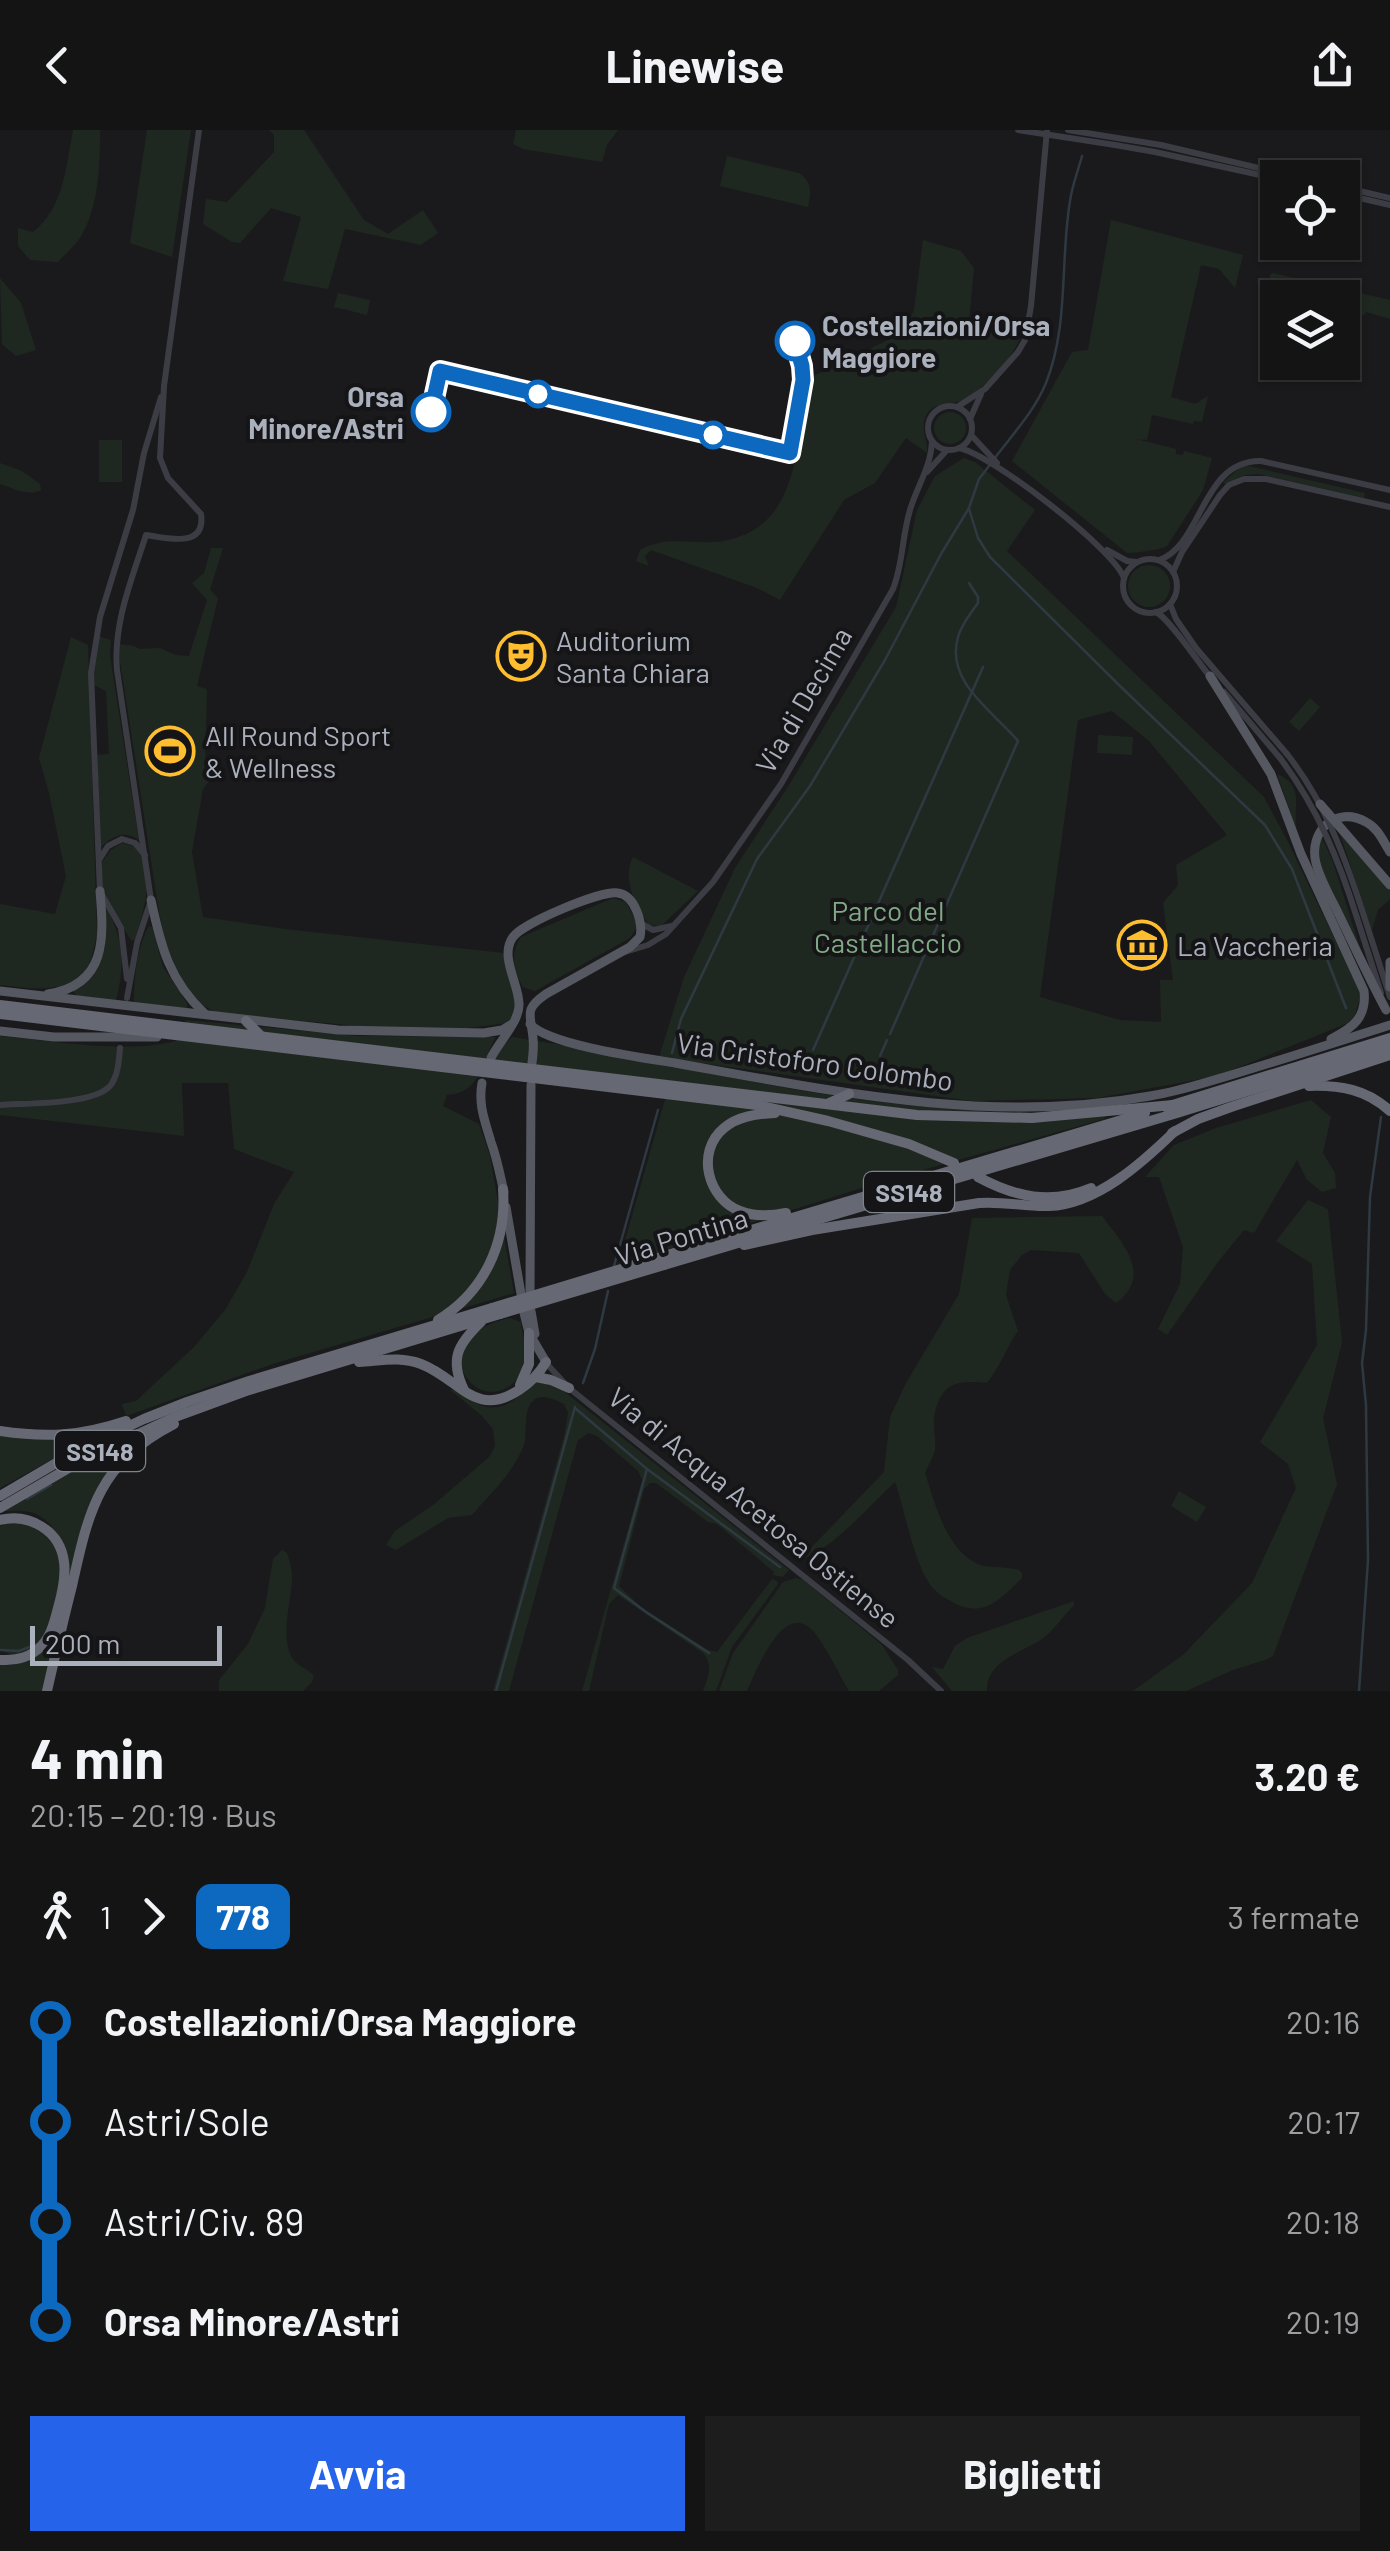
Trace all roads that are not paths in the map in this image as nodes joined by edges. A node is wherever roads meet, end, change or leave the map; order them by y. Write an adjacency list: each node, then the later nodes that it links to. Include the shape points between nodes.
1 (199, 130): 10 (street)
2 (1018, 130): 5 (street, bridge)
3 (1047, 130): 11 (street, via 1026,335)
4 (1068, 130): 5 (street, bridge)
5 (1116, 142): 6 (street, via 1166,146); 7 (street)
6 (1260, 168)
7 (1260, 176)
8 (1360, 195): 9 (street)
9 (1390, 201)
10 (164, 386): 33 (street, via 160,458 202,525 183,540 146,535 120,620 116,657); 34 (street, via 92,663)
11 (985, 389): 12 (street); 13 (street)
12 (957, 407): 13 (street); 15 (street, via 932,414)
13 (970, 419): 14 (street)
14 (972, 436): 16 (street); 18 (street)
15 (932, 441): 17 (street); 19 (street, Via di Decima)
16 (963, 448): 17 (street); 18 (street)
17 (947, 450): 19 (street, Via di Decima)
18 (1006, 472): 22 (street)
19 (926, 473): 40 (street, Via di Decima, via 909,511 891,592 775,794)
20 (1390, 490): 23 (street, via 1244,462 1226,474 1175,551)
21 (1390, 507): 25 (street, via 1242,479 1220,495)
22 (1096, 543): 24 (street); 26 (street)
23 (1159, 560): 24 (street); 25 (street)
24 (1138, 562): 26 (street)
25 (1173, 572): 27 (street)
26 (1124, 578): 28 (street, via 1132,605)
27 (1170, 604): 28 (street); 30 (street, via 1196,648)
28 (1156, 612): 29 (street)
29 (1210, 676): 30 (street); 61 (main road, via 1271,774 1364,990 1357,1023)
30 (1284, 756): 31 (street, bridge); 38 (street, bridge, via 1328,837)
31 (1320, 804): 35 (main road, bridge); 38 (street, bridge)
32 (1390, 852): 50 (main road, via 1361,820 1338,818 1318,832 1314,850)
33 (146, 857): 34 (street, via 135,842 122,839); 37 (street)
34 (98, 861): 36 (street)
35 (1390, 885)
36 (100, 891): 41 (street); 47 (main road, via 102,940 94,966 73,986)
37 (151, 900): 42 (street); 52 (main road, via 170,969)
38 (1360, 917): 48 (street); 50 (street)
39 (640, 922): 40 (street, via 653,930); 43 (main road, Via di Decima, via 639,939); 54 (main road, via 625,894 613,892 524,928 508,955 520,1005)
40 (673, 926): 43 (street, Via di Decima, via 654,942)
41 (124, 940): 42 (street); 42 (street, via 127,994)
42 (137, 944)
43 (617, 954): 55 (main road, Via di Decima, via 536,1000)
44 (1390, 962): 45 (main road)
45 (1390, 987)
46 (0, 991): 47 (main road)
47 (38, 995): 52 (main road)
48 (1390, 997)
49 (0, 1005): 58 (highway, Via Cristoforo Colombo)
50 (1386, 1011)
51 (0, 1014): 57 (highway, Via Cristoforo Colombo)
52 (207, 1016): 53 (main road)
53 (246, 1021): 54 (main road, via 480,1033); 58 (highway)
54 (512, 1024): 62 (main road)
55 (530, 1024): 63 (main road); 67 (main road, Via Cristoforo Colombo, via 604,1050)
56 (0, 1031): 57 (main road, Via Cristoforo Colombo)
57 (176, 1035): 72 (highway, Via Cristoforo Colombo)
58 (262, 1037): 68 (highway, Via Cristoforo Colombo)
59 (1387, 1042): 61 (main road, Via Cristoforo Colombo); 66 (highway); 69 (highway, SS148); 81 (highway, Via Pontina / SS148, via 1177,1113)
60 (120, 1048): 70 (street, via 114,1080 98,1095)
61 (1308, 1052): 67 (main road, Via Cristoforo Colombo, via 1162,1094 1112,1101 980,1106)
62 (490, 1058)
63 (532, 1063)
64 (482, 1083): 76 (main road, via 483,1121)
65 (530, 1085): 79 (main road)
66 (1293, 1087): 71 (highway, via 1353,1089); 73 (highway)
67 (849, 1094): 68 (highway)
68 (826, 1104): 69 (highway, Via Cristoforo Colombo, via 986,1118)
69 (1173, 1105): 77 (highway, Via Pontina / SS148)
70 (0, 1106)
71 (1390, 1111)
72 (787, 1112): 74 (highway, Via Cristoforo Colombo); 77 (highway, via 744,1117 721,1130 708,1158 712,1186 722,1200 752,1214)
73 (1175, 1131): 75 (highway, via 1096,1185 1064,1197 1024,1196); 81 (highway, via 1113,1182 1072,1203 979,1203)
74 (954, 1163)
75 (978, 1177)
76 (503, 1190): 78 (main road); 84 (highway, via 501,1227 486,1273 454,1310)
77 (832, 1205): 82 (highway, Via Pontina / SS148)
78 (510, 1231): 79 (main road); 80 (main road)
79 (530, 1236): 80 (main road); 80 (main road, via 525,1292)
80 (512, 1243)
81 (713, 1250): 82 (highway, Via Pontina / SS148)
82 (664, 1260): 83 (highway, Via Pontina / SS148, bridge)
83 (492, 1314): 84 (highway, Via Pontina / SS148); 87 (highway, Via Pontina / SS148); 90 (highway, via 456,1357)
84 (420, 1330): 93 (highway, Via Pontina / SS148)
85 (529, 1334): 86 (main road, Via di Acqua Acetosa Ostiense); 86 (main road, Via di Acqua Acetosa Ostiense, via 527,1312); 91 (highway, via 527,1372)
86 (544, 1359): 88 (highway); 89 (street, Via di Acqua Acetosa Ostiense)
87 (342, 1362): 90 (highway, via 412,1361); 92 (highway, Via Pontina / SS148)
88 (536, 1377): 89 (highway); 91 (highway)
89 (569, 1388): 100 (street, Via di Acqua Acetosa Ostiense)
90 (464, 1391): 91 (highway, via 490,1402)
91 (514, 1394)
92 (205, 1406): 96 (highway, Via Pontina / SS148, via 112,1445); 99 (highway, via 139,1446 104,1484 86,1524)
93 (166, 1411): 94 (highway, via 82,1433); 95 (highway, Via Pontina / SS148)
94 (0, 1432)
95 (0, 1496)
96 (0, 1508)
97 (0, 1520): 98 (highway, via 27,1519 43,1527 60,1548 64,1568 46,1640 28,1656)
98 (0, 1660)
99 (47, 1691)
100 (941, 1691)

